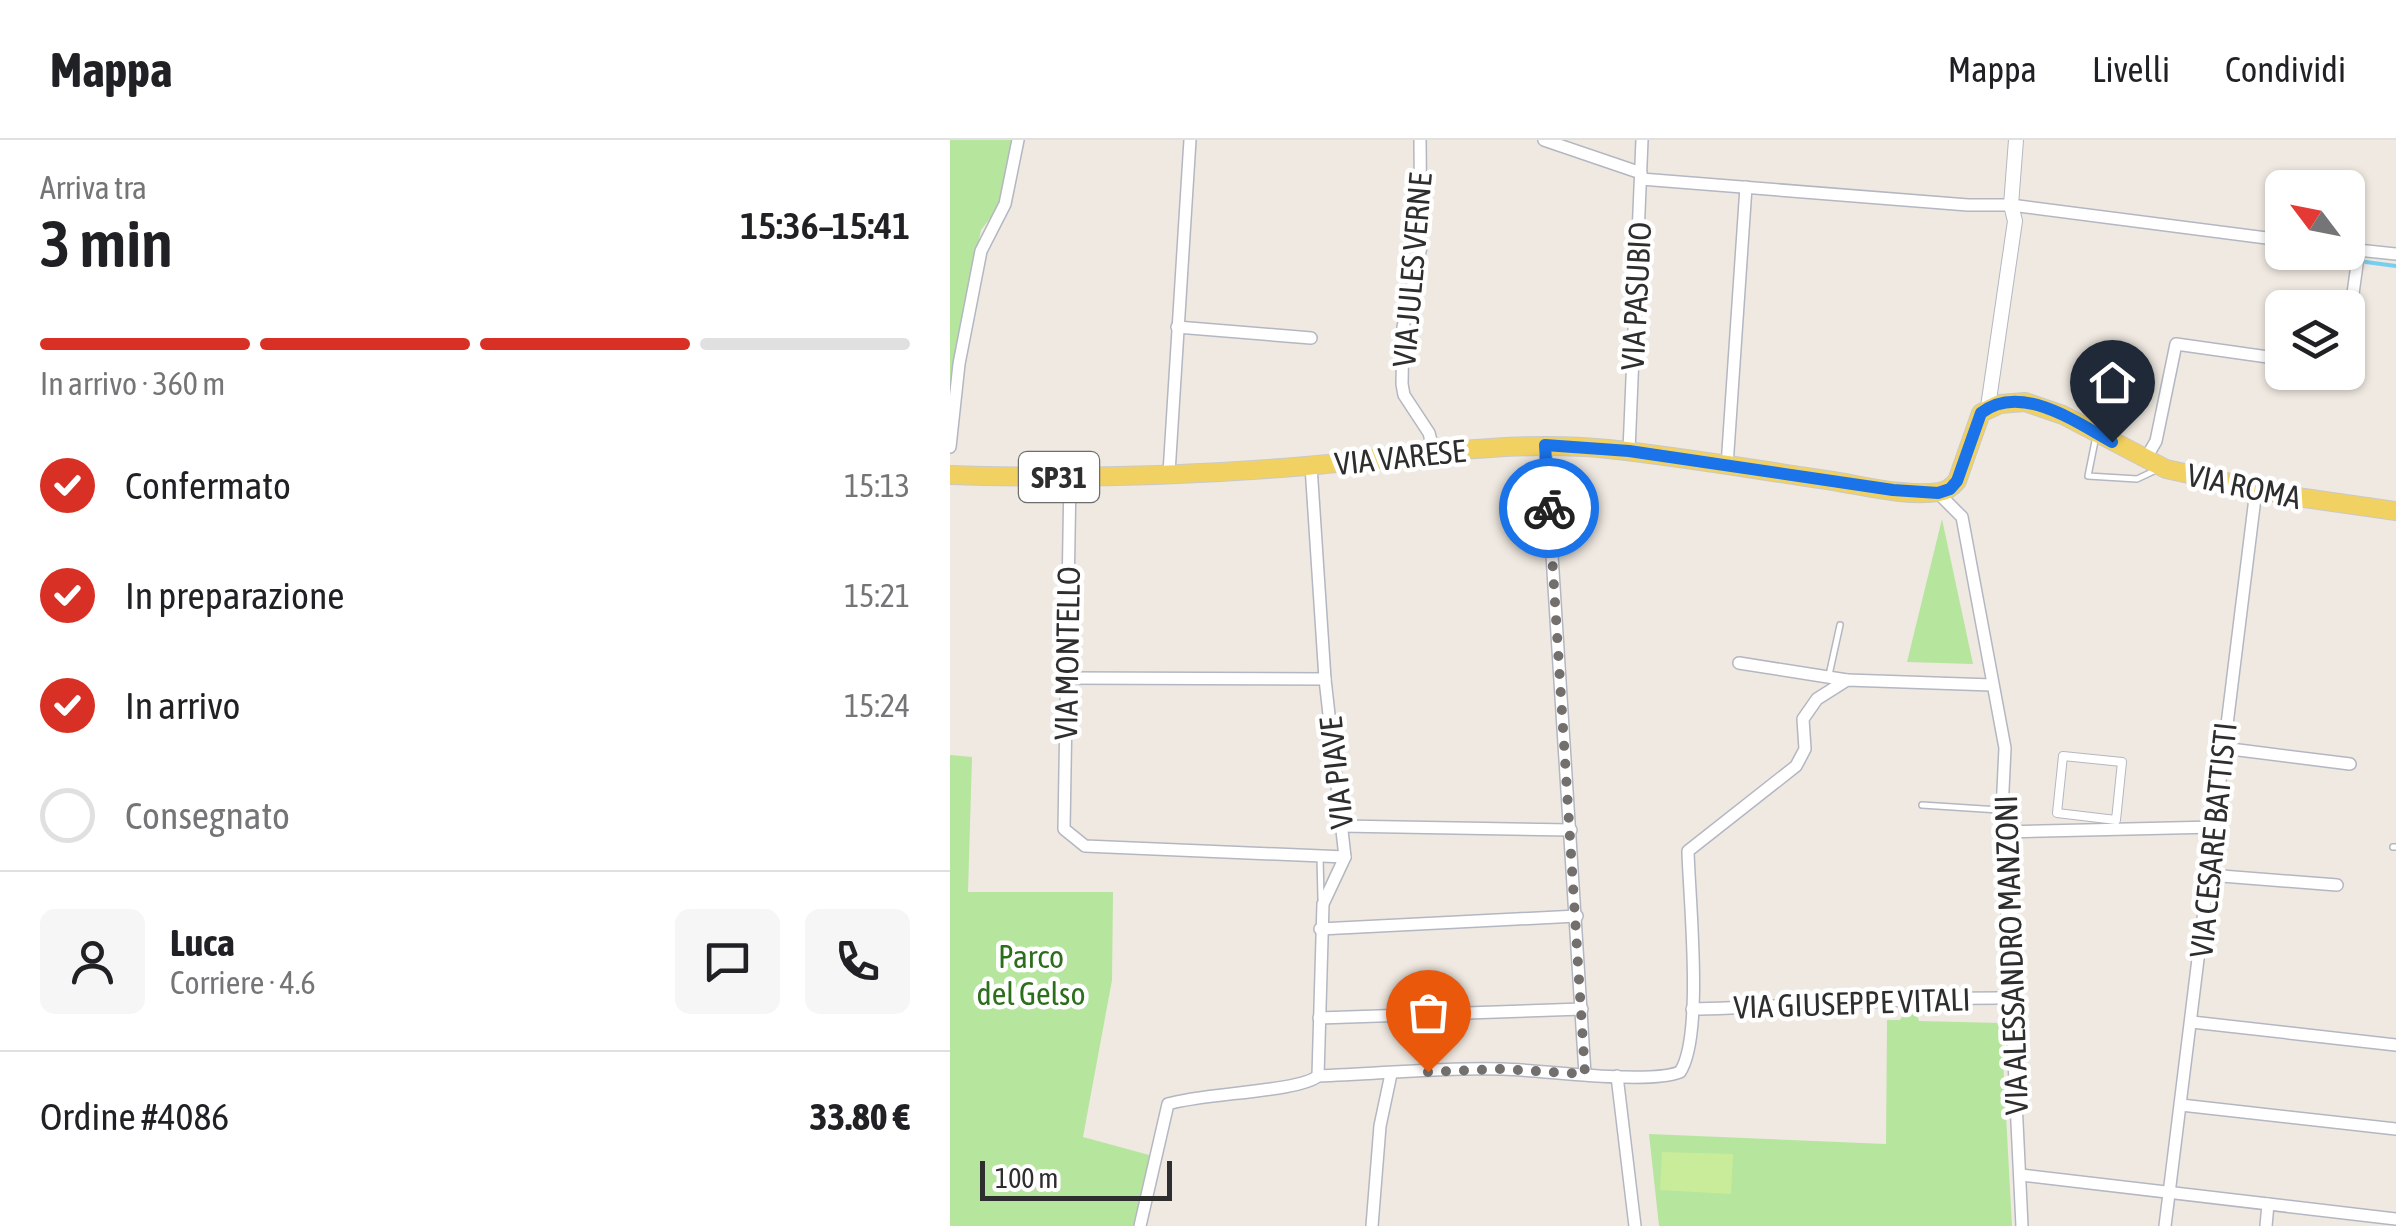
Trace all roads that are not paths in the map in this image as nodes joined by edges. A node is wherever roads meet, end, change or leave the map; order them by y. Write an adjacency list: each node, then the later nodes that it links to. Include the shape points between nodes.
1 (1018, 140): 19 (street, via 1005,204 981,251)
2 (1190, 140): 13 (street)
3 (1420, 140): 21 (street, VIA JULES VERNE, via 1421,246 1401,362 1404,395)
4 (1544, 140): 7 (street)
5 (1642, 140): 7 (street, VIA PASUBIO)
6 (2016, 140): 9 (street)
7 (1641, 176): 8 (street); 20 (street, VIA PASUBIO)
8 (1746, 187): 9 (street); 24 (street)
9 (2011, 205): 10 (street); 16 (street, via 2015,221)
10 (2265, 238)
11 (2365, 250): 12 (street)
12 (2396, 254)
13 (1178, 327): 14 (street); 25 (street)
14 (1310, 338)
15 (2265, 356): 22 (street, via 2176,344)
16 (1988, 407): 17 (main road, VIA ROMA, via 2025,402); 29 (main road, via 1953,486)
17 (2096, 434): 22 (main road, VIA ROMA); 22 (lane, via 2088,476 2137,480)
18 (1545, 445): 20 (main road, VIA VARESE / SP31); 21 (main road, VIA VARESE / SP31); 45 (street)
19 (950, 448)
20 (1629, 451): 24 (main road, VIA VARESE / SP31)
21 (1434, 452): 23 (main road, VIA VARESE / SP31)
22 (2153, 464): 28 (main road, VIA ROMA)
23 (1311, 466): 25 (main road, VIA VARESE / SP31); 35 (street, VIA PIAVE)
24 (1727, 466): 29 (main road, VIA VARESE / SP31)
25 (1168, 473): 27 (main road, VIA VARESE / SP31)
26 (950, 475): 27 (main road, VIA VARESE / SP31)
27 (1070, 477): 33 (street, VIA MONTELLO)
28 (2256, 490): 30 (main road, VIA ROMA); 38 (street, VIA CESARE BATTISTI)
29 (1938, 493): 37 (street, VIA ALESSANDRO MANZONI, via 1962,517)
30 (2396, 511)
31 (1840, 625): 34 (lane)
32 (1739, 663): 34 (street)
33 (1067, 678): 35 (street); 47 (street, VIA MONTELLO, via 1064,829 1085,846)
34 (1828, 678): 36 (street)
35 (1325, 680): 43 (street, VIA PIAVE)
36 (1847, 680): 37 (street); 56 (street, via 1817,699 1803,719 1805,750 1796,766 1688,851)
37 (1992, 685): 41 (street, VIA ALESSANDRO MANZONI, via 2004,748)
38 (2223, 748): 39 (street); 44 (street, VIA CESARE BATTISTI)
39 (2350, 764)
40 (1922, 805): 41 (lane)
41 (2002, 811): 46 (street, VIA ALESSANDRO MANZONI)
42 (2116, 820): 42 (street, via 2057,814 2063,756 2122,762)
43 (1342, 826): 45 (street); 48 (street, VIA PIAVE)
44 (2214, 827): 46 (street); 49 (street, VIA CESARE BATTISTI)
45 (1571, 830): 52 (street)
46 (2003, 832): 54 (street, VIA ALESSANDRO MANZONI)
47 (1320, 857): 48 (street); 51 (lane)
48 (1345, 857): 51 (street, VIA PIAVE)
49 (2209, 875): 50 (street); 58 (street, VIA CESARE BATTISTI)
50 (2337, 886)
51 (1322, 904): 53 (street, VIA PIAVE)
52 (1578, 916): 53 (street); 55 (street)
53 (1320, 929): 57 (street, VIA PIAVE)
54 (2011, 998): 56 (street, VIA GIUSEPPE VITALI); 66 (street, VIA ALESSANDRO MANZONI)
55 (1582, 1009): 57 (street); 61 (street)
56 (1692, 1009): 63 (street, via 1680,1072)
57 (1319, 1018): 62 (street, VIA PIAVE)
58 (2192, 1022): 59 (street); 64 (street, VIA CESARE BATTISTI)
59 (2396, 1045)
60 (1391, 1074): 61 (street); 62 (street); 72 (street)
61 (1585, 1074): 63 (street)
62 (1318, 1076): 71 (street, via 1300,1085 1168,1104)
63 (1616, 1076): 73 (street)
64 (2182, 1105): 65 (street); 67 (street, VIA CESARE BATTISTI)
65 (2396, 1129)
66 (2020, 1175): 67 (street); 74 (street, VIA ALESSANDRO MANZONI)
67 (2170, 1191): 68 (street); 75 (street, VIA CESARE BATTISTI)
68 (2268, 1204): 70 (street); 76 (street)
69 (2396, 1219): 70 (street)
70 (2369, 1221)
71 (1140, 1226)
72 (1372, 1226)
73 (1635, 1226)
74 (2022, 1226)
75 (2165, 1226)
76 (2266, 1226)

